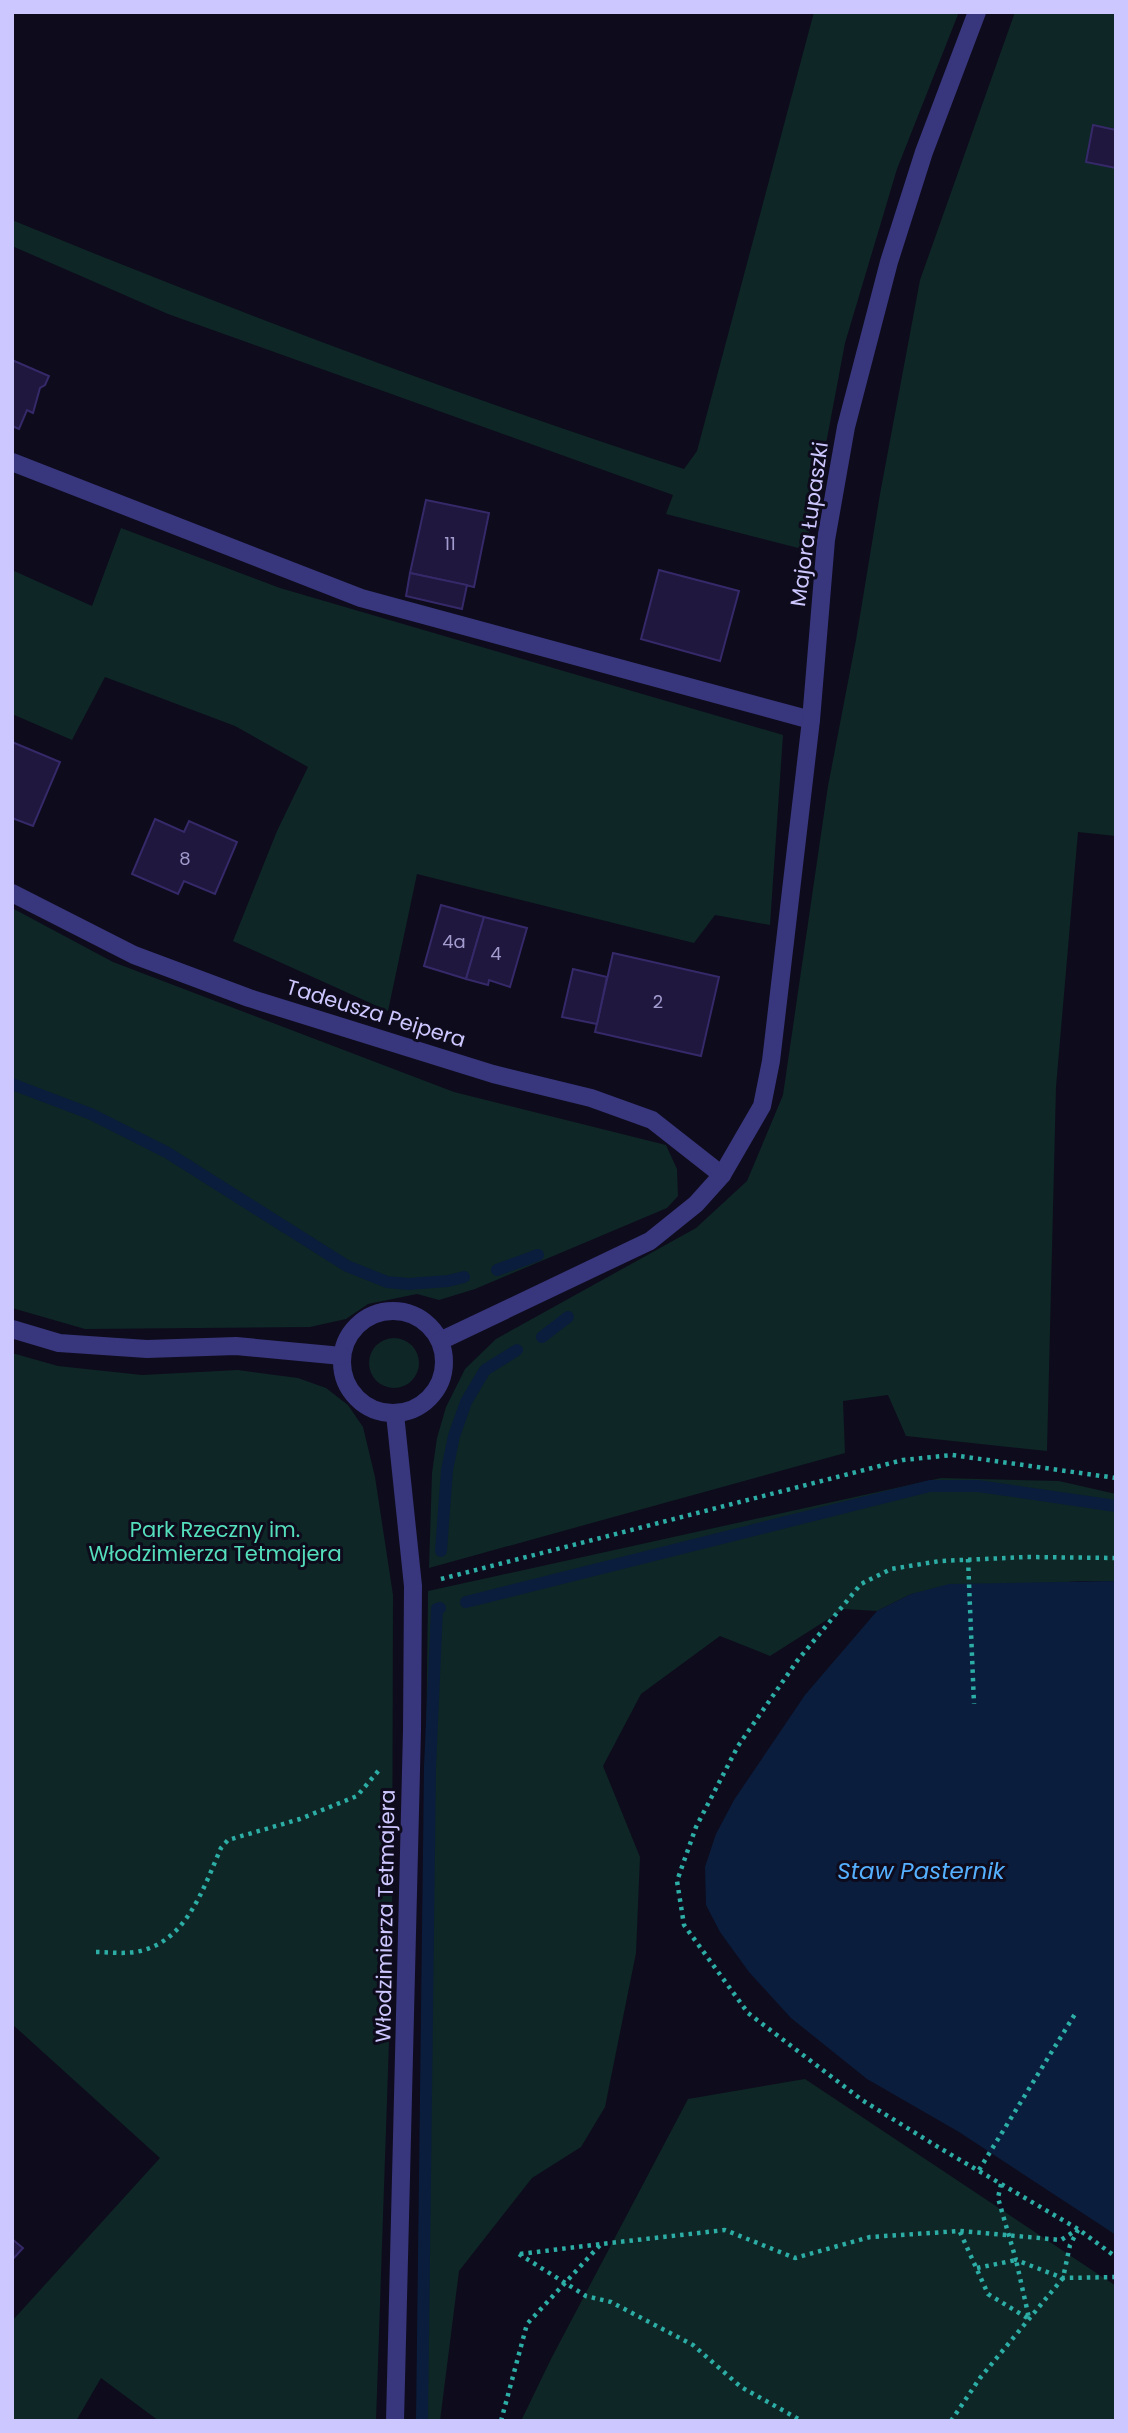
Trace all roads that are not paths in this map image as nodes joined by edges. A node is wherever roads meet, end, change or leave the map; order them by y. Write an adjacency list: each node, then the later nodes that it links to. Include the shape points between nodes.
1 (977, 12): 3 (street, Majora Łupaszki, via 924,152 889,262 846,427 826,540)
2 (12, 462): 3 (street, via 361,598)
3 (811, 720): 5 (street, Majora Łupaszki, via 771,1061 762,1106)
4 (12, 893): 5 (street, Tadeusza Peipera, via 134,955 249,998 652,1120)
5 (722, 1175): 7 (street, via 696,1204 650,1241)
6 (12, 1329): 8 (street, via 59,1343 147,1349 236,1346)
7 (440, 1341): 8 (street, via 418,1317 386,1312 357,1326); 9 (street, via 445,1357 437,1390 426,1402)
8 (342, 1356): 9 (street, via 343,1374 361,1403)
9 (395, 1414): 10 (street, Włodzimierza Tetmajera, via 413,1587)
10 (395, 2421)

